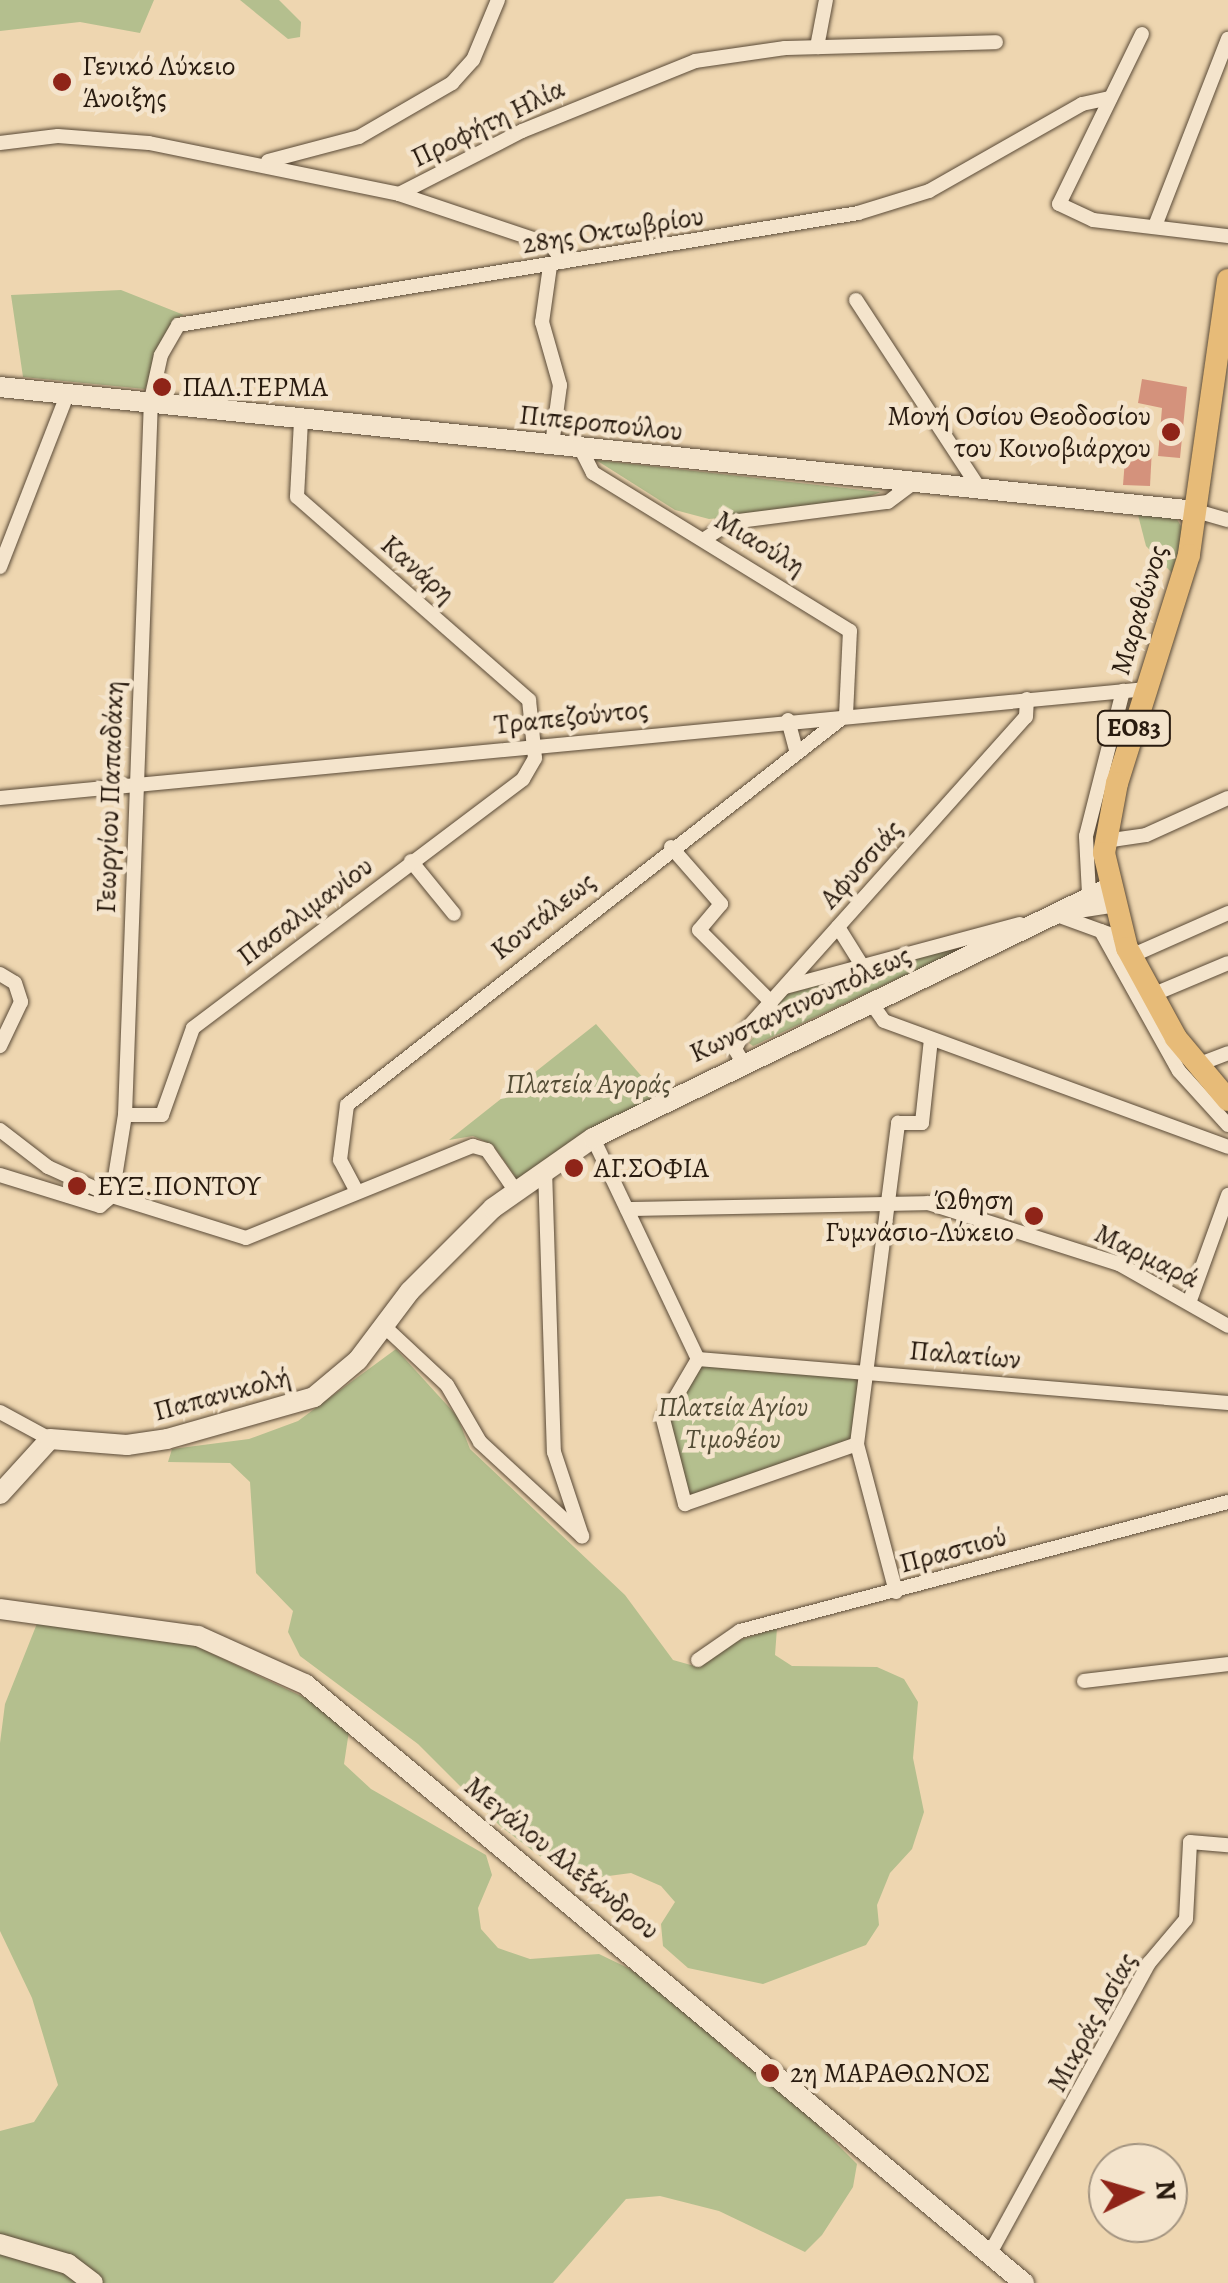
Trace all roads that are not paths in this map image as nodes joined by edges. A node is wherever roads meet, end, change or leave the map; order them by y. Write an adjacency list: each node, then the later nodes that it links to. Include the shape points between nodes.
1 (498, 0): 9 (street, via 472,60 452,83 358,137)
2 (826, 0): 6 (street)
3 (1142, 34): 7 (street)
4 (1228, 39): 11 (street)
5 (996, 42): 6 (street, Προφήτη Ηλία)
6 (818, 47): 10 (street, Προφήτη Ηλία, via 718,56 664,71)
7 (1110, 98): 11 (street, via 1059,204 1073,214); 13 (street, 28ης Οκτωβρίου, via 1082,104 929,191 858,213)
8 (0, 144): 9 (street, Προφήτη Ηλία, via 98,138)
9 (268, 161): 10 (street, Προφήτη Ηλία)
10 (399, 194): 13 (street, via 551,245)
11 (1156, 226): 12 (street)
12 (1228, 236)
13 (557, 264): 18 (street, 28ης Οκτωβρίου, via 178,325 161,355); 20 (street, via 542,322 560,386)
14 (1228, 280): 24 (main road, Μαραθώνος / ΕΟ83)
15 (856, 300): 23 (street)
16 (0, 386): 17 (street, Πιπεροπούλου)
17 (68, 393): 18 (street, Πιπεροπούλου); 27 (street)
18 (151, 400): 19 (street, Πιπεροπούλου); 34 (street, Γεωργίου Παπαδάκη)
19 (301, 420): 20 (street, Πιπεροπούλου); 32 (street, Κανάρη, via 297,497 529,700)
20 (552, 445): 21 (street, Πιπεροπούλου)
21 (580, 448): 22 (street, Πιπεροπούλου); 26 (street, Μιαούλη, via 593,472)
22 (910, 486): 23 (street, Πιπεροπούλου); 26 (street, via 888,502 730,522)
23 (982, 492): 24 (street, Πιπεροπούλου)
24 (1196, 511): 25 (street); 28 (main road, Μαραθώνος / ΕΟ83)
25 (1228, 520)
26 (706, 538): 30 (street, Μιαούλη, via 850,631)
27 (0, 567)
28 (1135, 690): 29 (street, Τραπεζούντος); 37 (main road, Μαραθώνος / ΕΟ83); 40 (street, via 1089,822)
29 (1026, 699): 30 (street, Τραπεζούντος); 44 (street, Αφυσσιάς, via 1026,717)
30 (846, 715): 31 (street, Τραπεζούντος); 33 (street, Κουτάλεως)
31 (788, 720): 32 (street, Τραπεζούντος); 33 (street)
32 (536, 746): 34 (street, Τραπεζούντος); 39 (street, Πασαλιμανίου, via 523,779)
33 (796, 750): 38 (street, Κουτάλεως)
34 (136, 786): 35 (street, Τραπεζούντος); 60 (street, Γεωργίου Παπαδάκη)
35 (0, 798)
36 (1228, 798): 37 (street, via 1146,835)
37 (1105, 841): 40 (main road, Μαραθώνος / ΕΟ83)
38 (670, 847): 53 (street, via 720,904 700,930); 67 (street, Κουτάλεως, via 348,1105 340,1160)
39 (412, 862): 42 (street); 60 (street, Πασαλιμανίου, via 193,1028 162,1115)
40 (1102, 895): 43 (street, Κωνσταντινουπόλεως); 46 (main road, Μαραθώνος / ΕΟ83)
41 (1228, 913): 46 (street)
42 (454, 914)
43 (1053, 914): 45 (street); 48 (street); 52 (street, Κωνσταντινουπόλεως)
44 (838, 927): 48 (street); 50 (street, Αφυσσιάς)
45 (1101, 931): 46 (street); 61 (street, via 1165,1049)
46 (1129, 952): 51 (main road, Μαραθώνος / ΕΟ83)
47 (1228, 963): 51 (street)
48 (863, 967): 50 (street)
49 (0, 974): 55 (street, via 14,983 21,1002)
50 (784, 988): 53 (street, Αφυσσιάς)
51 (1152, 995): 58 (main road, Μαραθώνος / ΕΟ83)
52 (870, 1001): 54 (street, via 884,1021); 57 (street, Κωνσταντινουπόλεως)
53 (771, 1002): 57 (street, Αφυσσιάς, via 734,1050)
54 (931, 1039): 64 (street); 71 (street, via 922,1123 898,1123)
55 (0, 1046)
56 (1228, 1053): 58 (street)
57 (742, 1060): 63 (street, Κωνσταντινουπόλεως)
58 (1196, 1065): 59 (main road, Μαραθώνος / ΕΟ83)
59 (1228, 1100)
60 (125, 1115): 69 (street, Γεωργίου Παπαδάκη)
61 (1228, 1125)
62 (0, 1130): 69 (street, via 48,1167)
63 (593, 1138): 65 (street, Κωνσταντινουπόλεως); 72 (street)
64 (1228, 1147)
65 (545, 1169): 68 (street, Κωνσταντινουπόλεως); 75 (street, via 554,1452 582,1536 480,1442 447,1385)
66 (0, 1174): 69 (street, via 100,1206)
67 (356, 1190): 68 (street, via 482,1146); 69 (street, via 246,1238)
68 (515, 1190): 75 (street, Παπανικολή, via 410,1290)
69 (112, 1196)
70 (1228, 1196): 73 (street)
71 (887, 1201): 72 (street, Μαρμαρά); 73 (street, Μαρμαρά, via 949,1208 1120,1264); 77 (street)
72 (627, 1209): 76 (street)
73 (1190, 1304): 74 (street, Μαρμαρά)
74 (1228, 1326)
75 (386, 1328): 80 (street, Παπανικολή, via 334,1383 284,1411 127,1446)
76 (698, 1358): 77 (street, Παλατίων); 81 (street, via 663,1420 685,1504)
77 (865, 1372): 78 (street, Παλατίων); 81 (street)
78 (1228, 1403)
79 (0, 1412): 80 (street)
80 (50, 1439): 82 (street)
81 (857, 1444): 84 (street)
82 (0, 1494)
83 (1228, 1502): 84 (street, Πραστιού)
84 (896, 1592): 86 (street, Πραστιού, via 733,1634)
85 (0, 1608): 91 (street, Μεγάλου Αλεξάνδρου, via 198,1636 305,1684)
86 (698, 1660)
87 (1228, 1664): 88 (street)
88 (1084, 1681)
89 (1228, 1846): 91 (street, Μικράς Ασίας, via 1190,1842 1186,1920 1149,1964)
90 (0, 2244): 92 (street, via 68,2264)
91 (989, 2255): 93 (street, Μεγάλου Αλεξάνδρου)
92 (93, 2283)
93 (1024, 2283)

